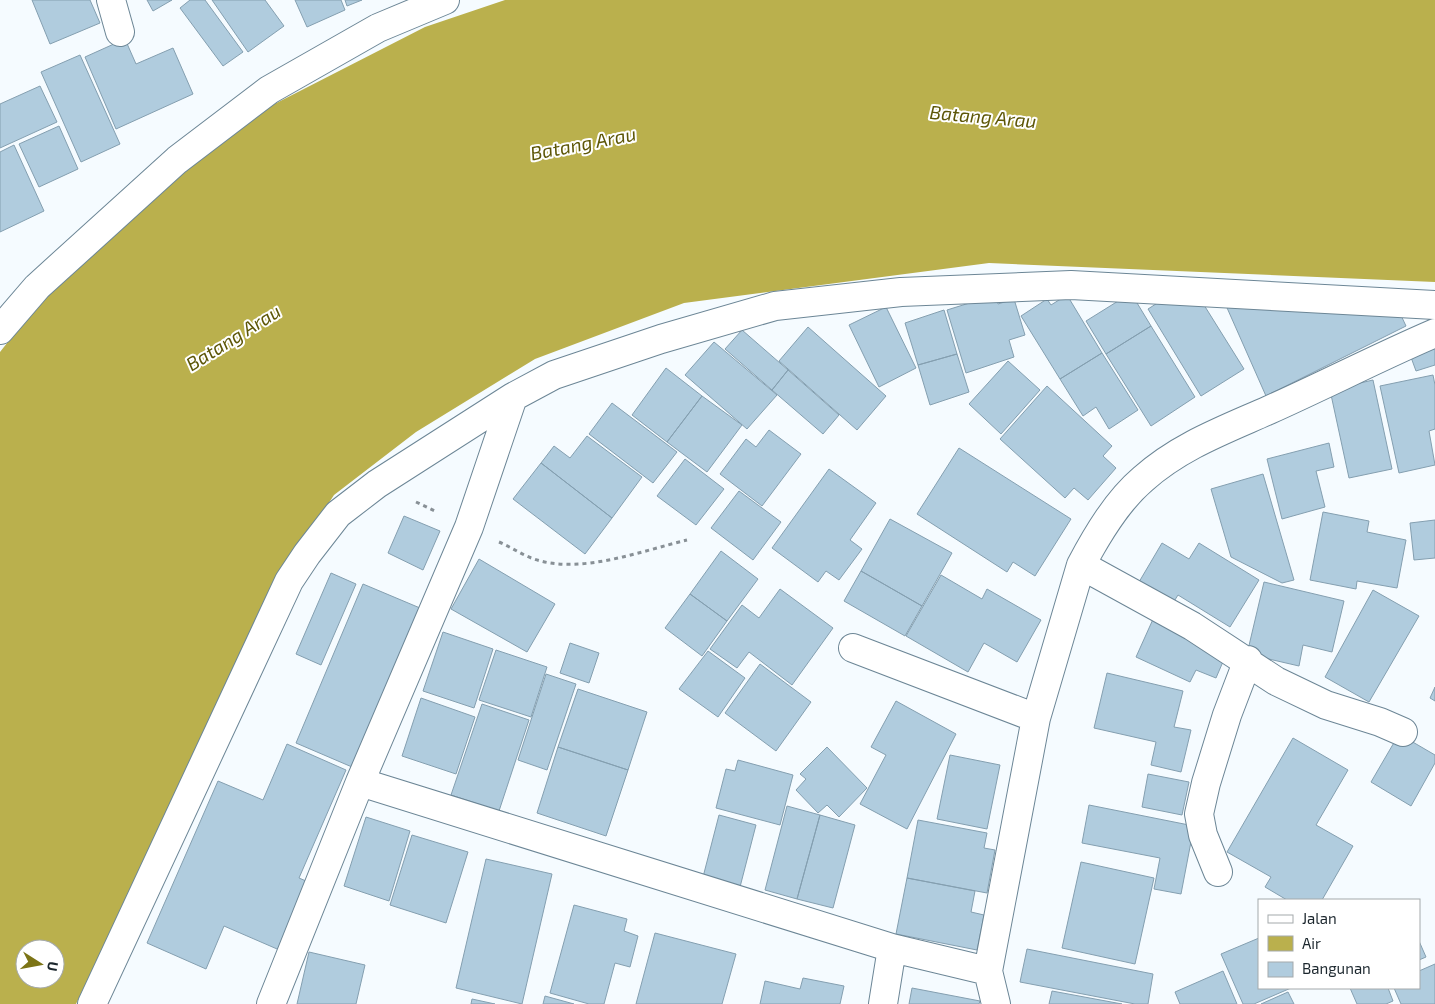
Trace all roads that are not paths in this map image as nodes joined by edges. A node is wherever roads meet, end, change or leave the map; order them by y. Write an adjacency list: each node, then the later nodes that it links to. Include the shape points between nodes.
1 (111, 0): 3 (street)
2 (445, 0): 5 (street, via 378,28 268,90 177,160 37,287)
3 (120, 32)
4 (1435, 305): 7 (street, via 1071,285 900,292 775,306 660,339 554,375)
5 (0, 330)
6 (1435, 333): 8 (street, via 1210,434 1166,460 1141,480 1111,516)
7 (513, 397): 13 (street, via 469,527); 17 (street, via 377,484 338,514 307,554 289,581)
8 (1081, 565): 10 (street); 11 (street)
9 (853, 648): 11 (street)
10 (1248, 660): 12 (street, via 1276,681 1326,705); 14 (street, via 1227,715 1199,814 1203,836)
11 (1036, 718): 16 (street)
12 (1404, 732)
13 (360, 782): 15 (street); 18 (street)
14 (1218, 872)
15 (892, 948): 16 (street); 19 (street)
16 (988, 971): 20 (street)
17 (92, 1004)
18 (271, 1004)
19 (883, 1004)
20 (996, 1004)

